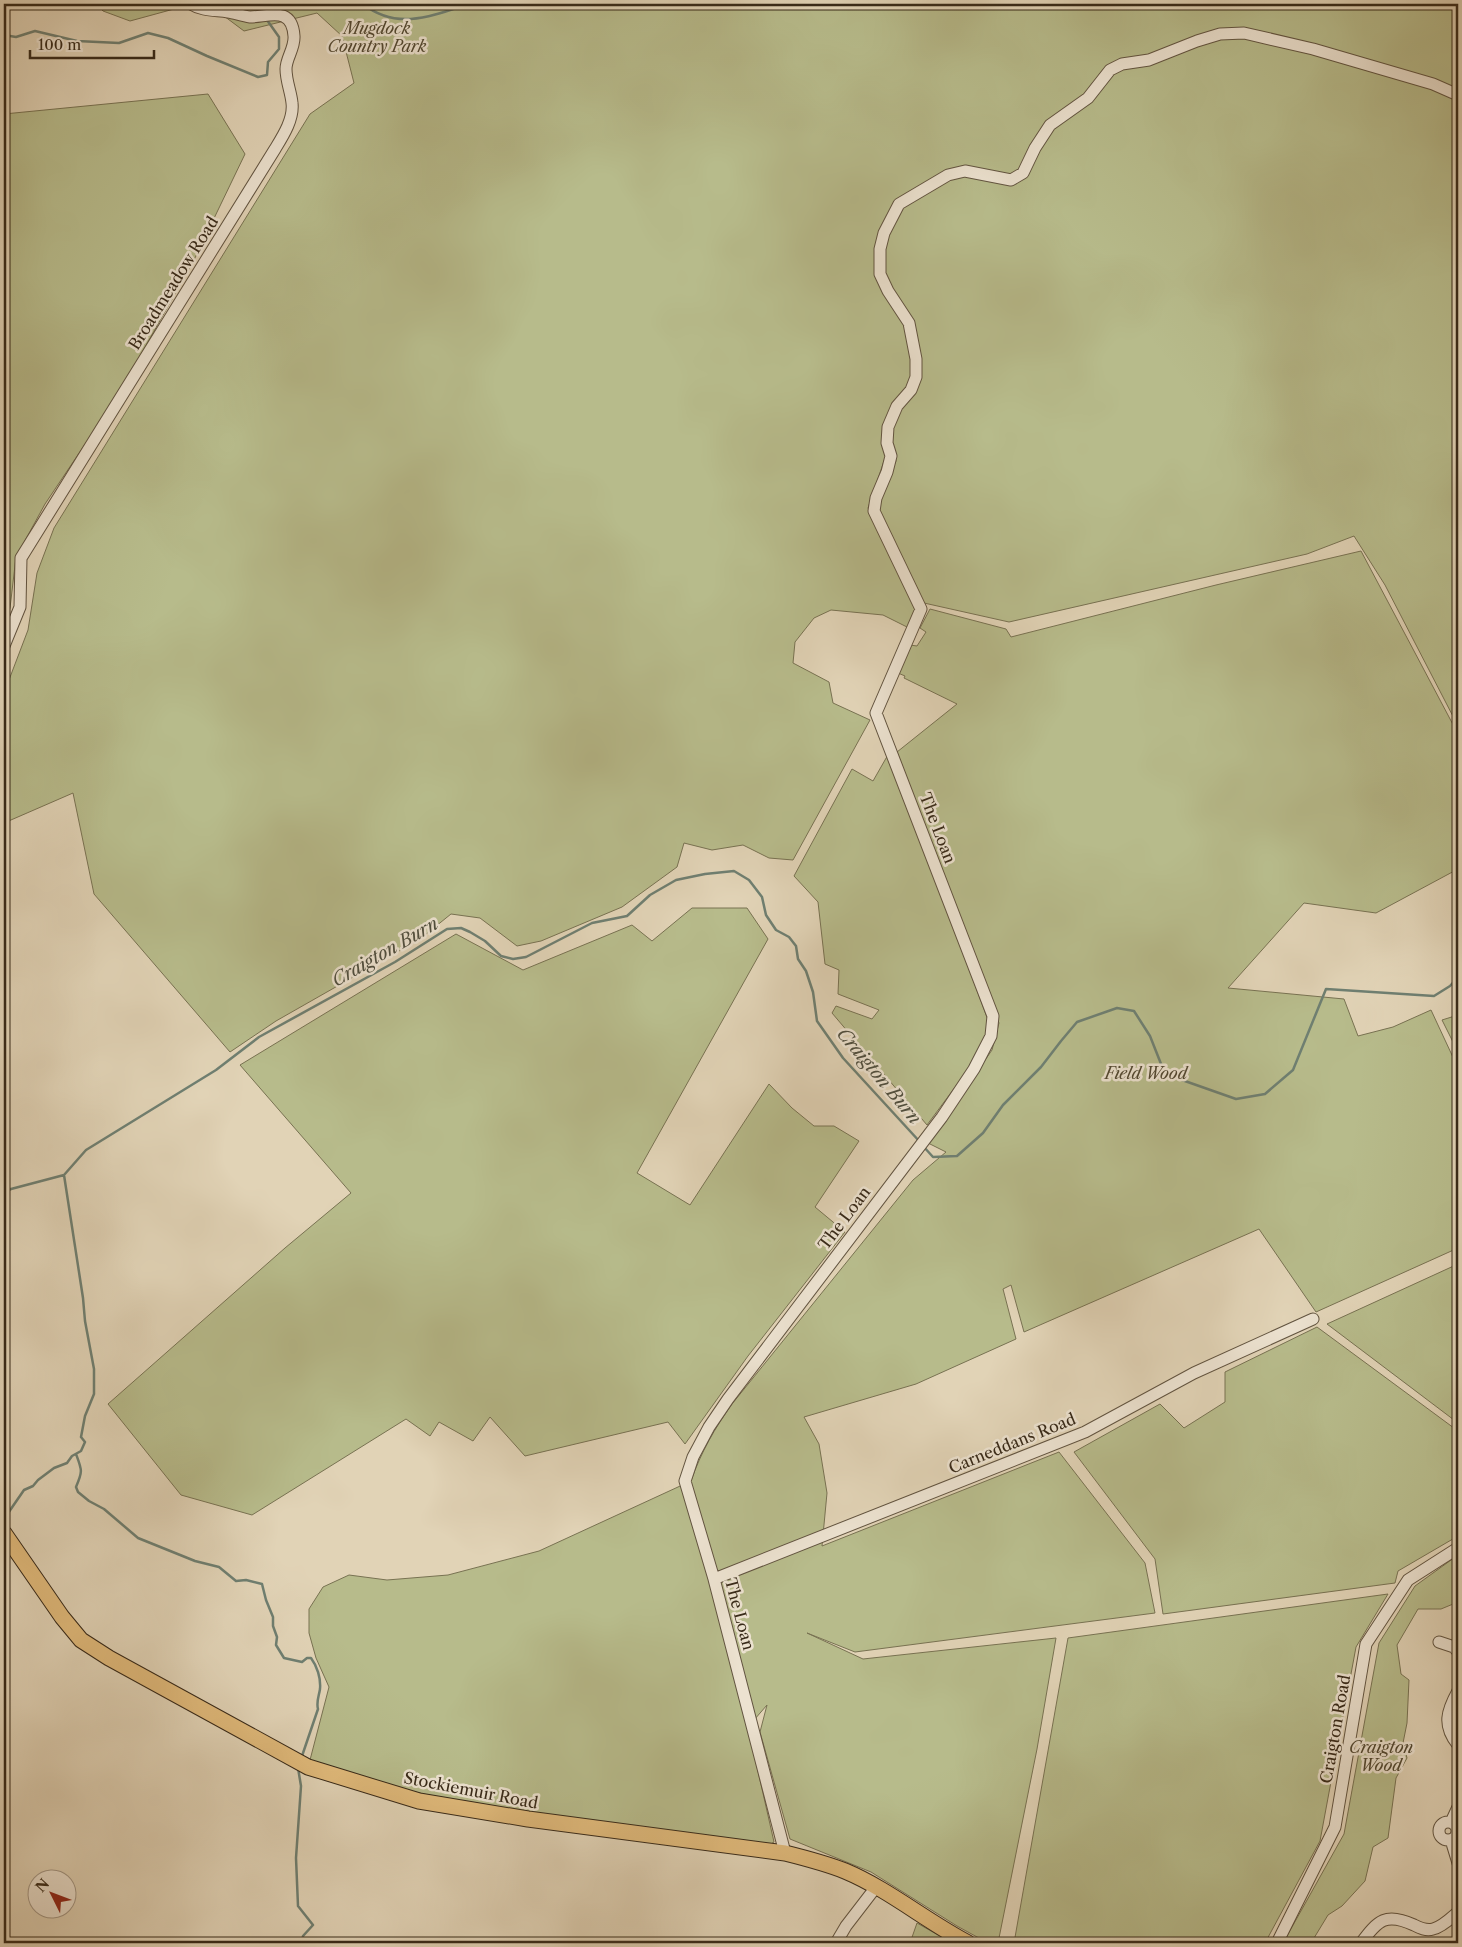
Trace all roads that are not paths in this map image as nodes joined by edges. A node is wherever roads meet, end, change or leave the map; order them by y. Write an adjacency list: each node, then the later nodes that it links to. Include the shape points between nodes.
1 (191, 4): 3 (street, Broadmeadow Road, via 253,17 273,14 288,21 295,38 286,68 292,112 286,130 253,186 21,558 20,606)
2 (1458, 96): 7 (street, The Loan, via 1433,84 1313,49 1244,34 1220,34 1149,60 1122,64 1110,70 1088,98 1050,125 1023,172 1012,180 965,172 948,176 899,204 884,233 880,274 909,323 916,377 912,390 897,406 888,427 887,442 891,456 874,511 921,609 876,712 993,1016 991,1036 974,1069 921,1144 728,1399 693,1457 685,1481)
3 (4, 646)
4 (1313, 1319): 7 (street, Carneddans Road, via 1194,1373 1085,1432)
5 (4, 1533): 13 (main road, Stockiemuir Road, via 81,1640 308,1767 419,1801)
6 (1458, 1548): 19 (street, Craigton Road, via 1408,1580 1366,1644 1334,1827)
7 (714, 1579): 13 (street, The Loan)
8 (1439, 1642): 9 (street)
9 (1458, 1649)
10 (1458, 1690): 11 (street, via 1449,1709 1448,1724)
11 (1458, 1745)
12 (1458, 1807): 14 (street, via 1451,1822 1442,1824 1438,1833 1442,1838 1451,1840)
13 (785, 1853): 15 (main road, Stockiemuir Road, via 845,1871)
14 (1458, 1863)
15 (876, 1888): 17 (street); 18 (main road, Stockiemuir Road)
16 (1458, 1912): 20 (street, via 1430,1930 1398,1918 1384,1919)
17 (836, 1943)
18 (968, 1943)
19 (1277, 1943)
20 (1361, 1943)

